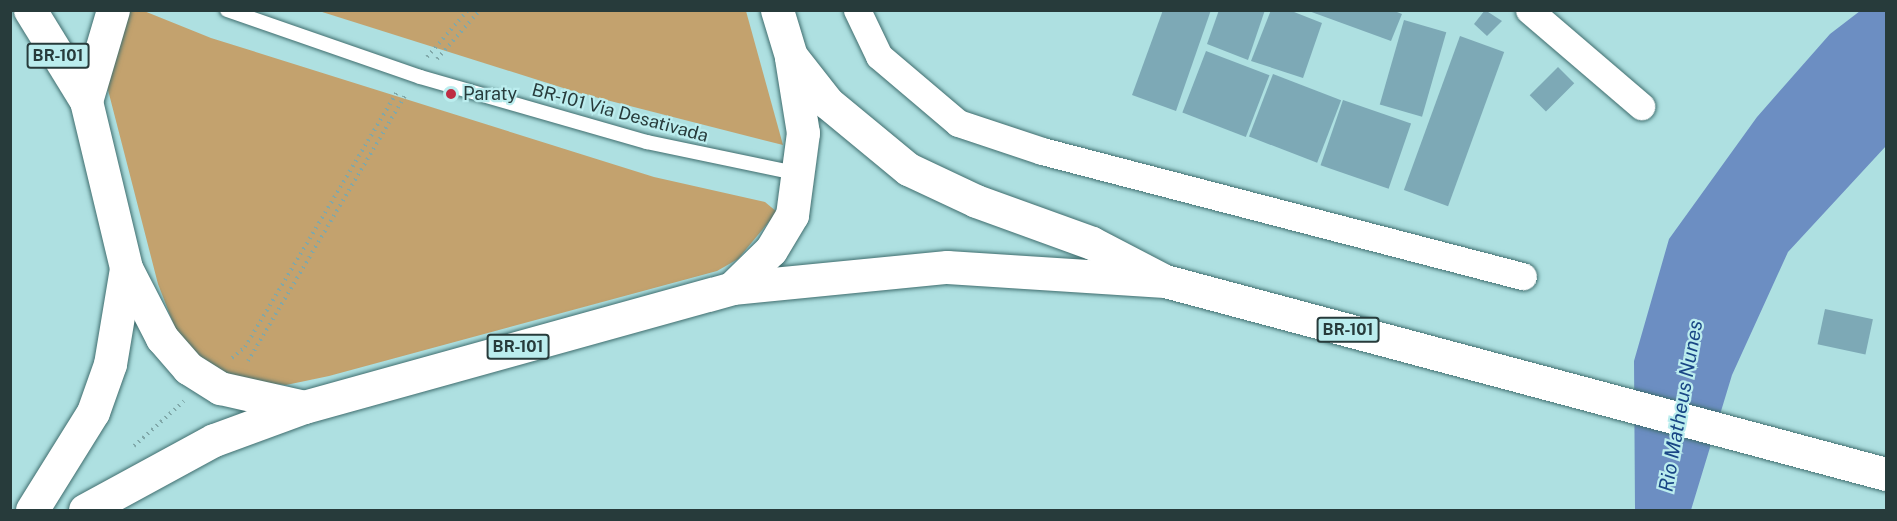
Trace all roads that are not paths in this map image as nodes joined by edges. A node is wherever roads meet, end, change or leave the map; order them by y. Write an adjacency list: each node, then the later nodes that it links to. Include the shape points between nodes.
1 (30, 10): 8 (main road, BR-101)
2 (113, 10): 8 (main road)
3 (227, 10): 10 (lane, BR-101 Via Desativada, via 647,142)
4 (777, 10): 7 (main road, BR-101)
5 (857, 10): 12 (street, via 879,56 958,123 1042,151)
6 (1529, 10): 9 (street)
7 (791, 56): 10 (main road, via 803,133); 13 (main road, BR-101, via 828,103 908,169 976,201 1092,243)
8 (86, 101): 11 (main road, BR-101)
9 (1641, 106)
10 (802, 174): 14 (main road, via 792,215 771,250)
11 (126, 268): 15 (main road, BR-101, via 162,338 188,368 228,378); 17 (main road, via 110,364 93,412)
12 (1523, 276)
13 (1165, 281): 14 (main road, BR-101, via 947,267); 16 (main road, BR-101)
14 (732, 288): 15 (main road, BR-101)
15 (304, 407): 18 (main road, via 214,440)
16 (1887, 474)
17 (32, 510)
18 (85, 510)

